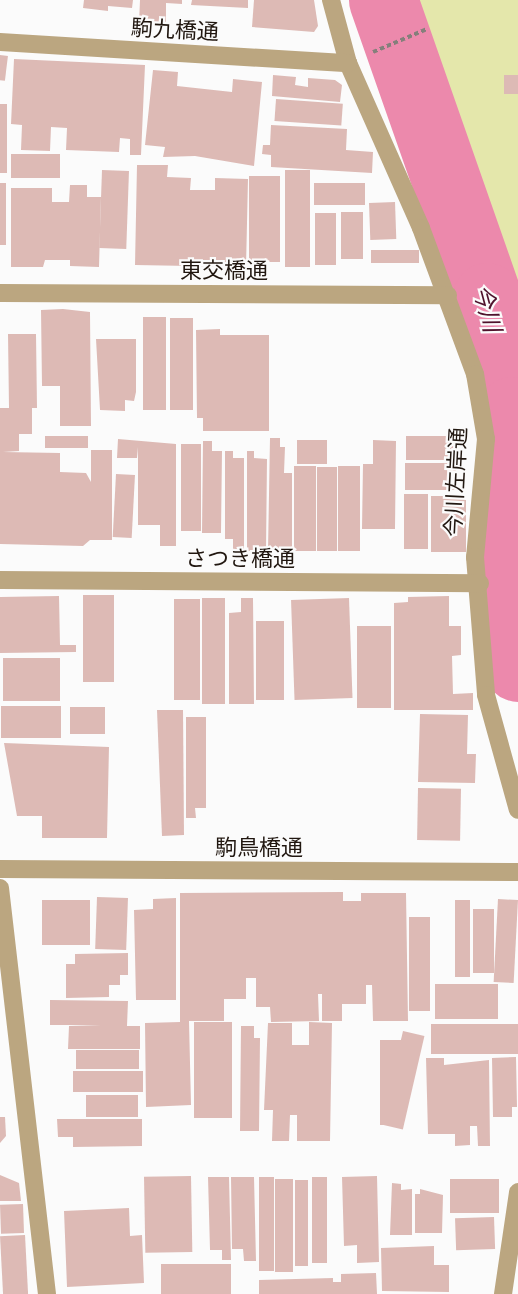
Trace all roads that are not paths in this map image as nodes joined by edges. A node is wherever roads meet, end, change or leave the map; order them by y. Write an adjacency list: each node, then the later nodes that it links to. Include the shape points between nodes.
1 (331, 0): 3 (street, 今川左岸通)
2 (0, 42): 3 (street, 駒九橋通)
3 (348, 63): 5 (street, 今川左岸通)
4 (0, 293): 5 (street, 東交橋通)
5 (448, 295): 7 (street, 今川左岸通, via 475,375 486,439 475,557)
6 (0, 580): 7 (street, さつき橋通)
7 (480, 583): 8 (street, 今川左岸通, via 486,695)
8 (518, 810)
9 (0, 869): 10 (street, 駒鳥橋通)
10 (518, 872)
11 (0, 888): 13 (street)
12 (518, 1192): 14 (street)
13 (47, 1294)
14 (503, 1294)

